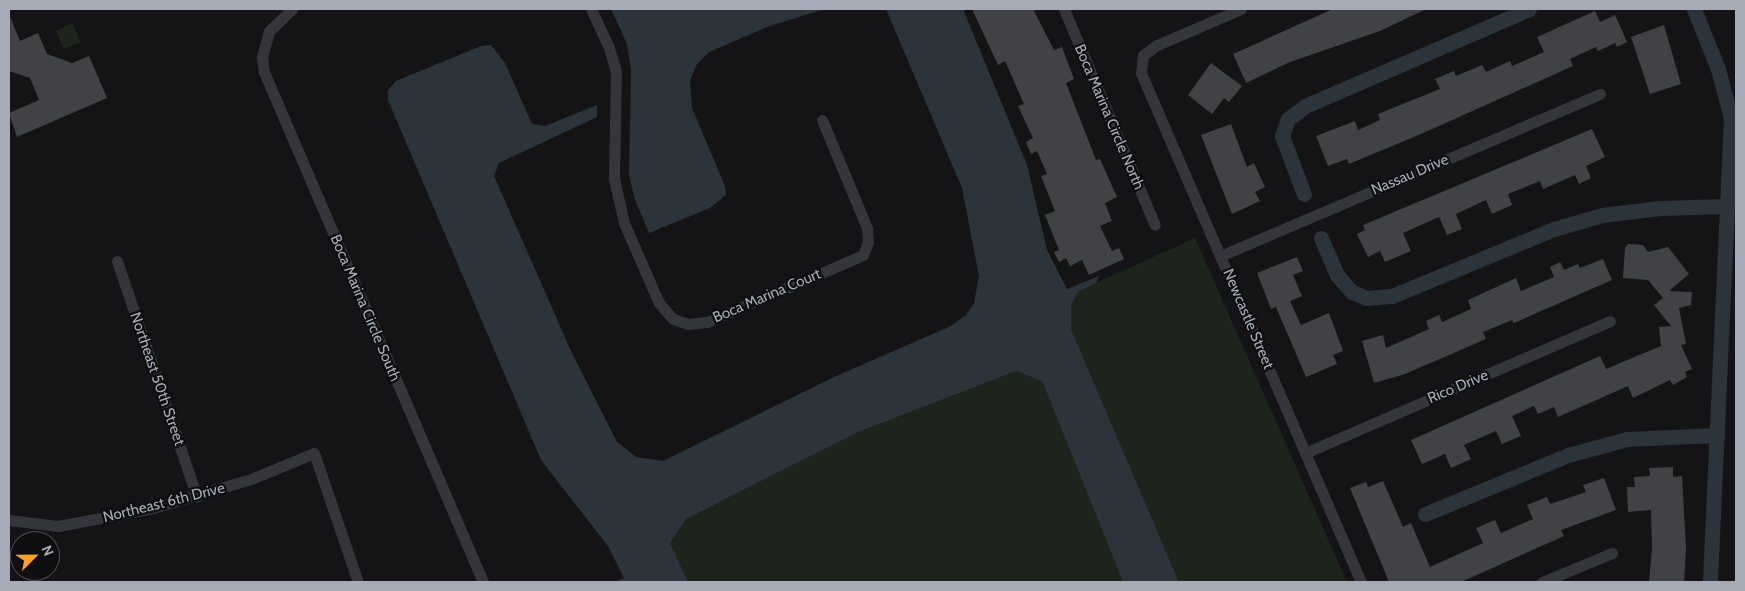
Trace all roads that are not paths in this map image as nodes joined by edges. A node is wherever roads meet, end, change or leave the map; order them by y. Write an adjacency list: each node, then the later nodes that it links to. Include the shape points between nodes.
1 (292, 9): 16 (street, Boca Marina Circle South, via 269,31 262,58 264,72)
2 (591, 9): 6 (street, Boca Marina Court, via 608,45 616,72 616,194 624,222 659,304 673,319 688,324 707,322 863,255 868,242 867,228)
3 (1064, 9): 7 (street, Boca Marina Circle North)
4 (1241, 9): 8 (street, Newcastle Street, via 1157,45 1143,55 1141,73)
5 (1600, 94): 8 (street, Nassau Drive)
6 (822, 120)
7 (1156, 225)
8 (1220, 256): 11 (street, Newcastle Street)
9 (117, 261): 12 (street, Northeast 50th Street)
10 (1610, 321): 11 (street, Rico Drive)
11 (1305, 453): 17 (street, Newcastle Street)
12 (197, 497): 13 (street, Northeast 6th Drive, via 58,526); 15 (street, Northeast 6th Drive, via 314,452)
13 (9, 520)
14 (1612, 553): 18 (street)
15 (358, 582)
16 (483, 582)
17 (1361, 582)
18 (1542, 582)

